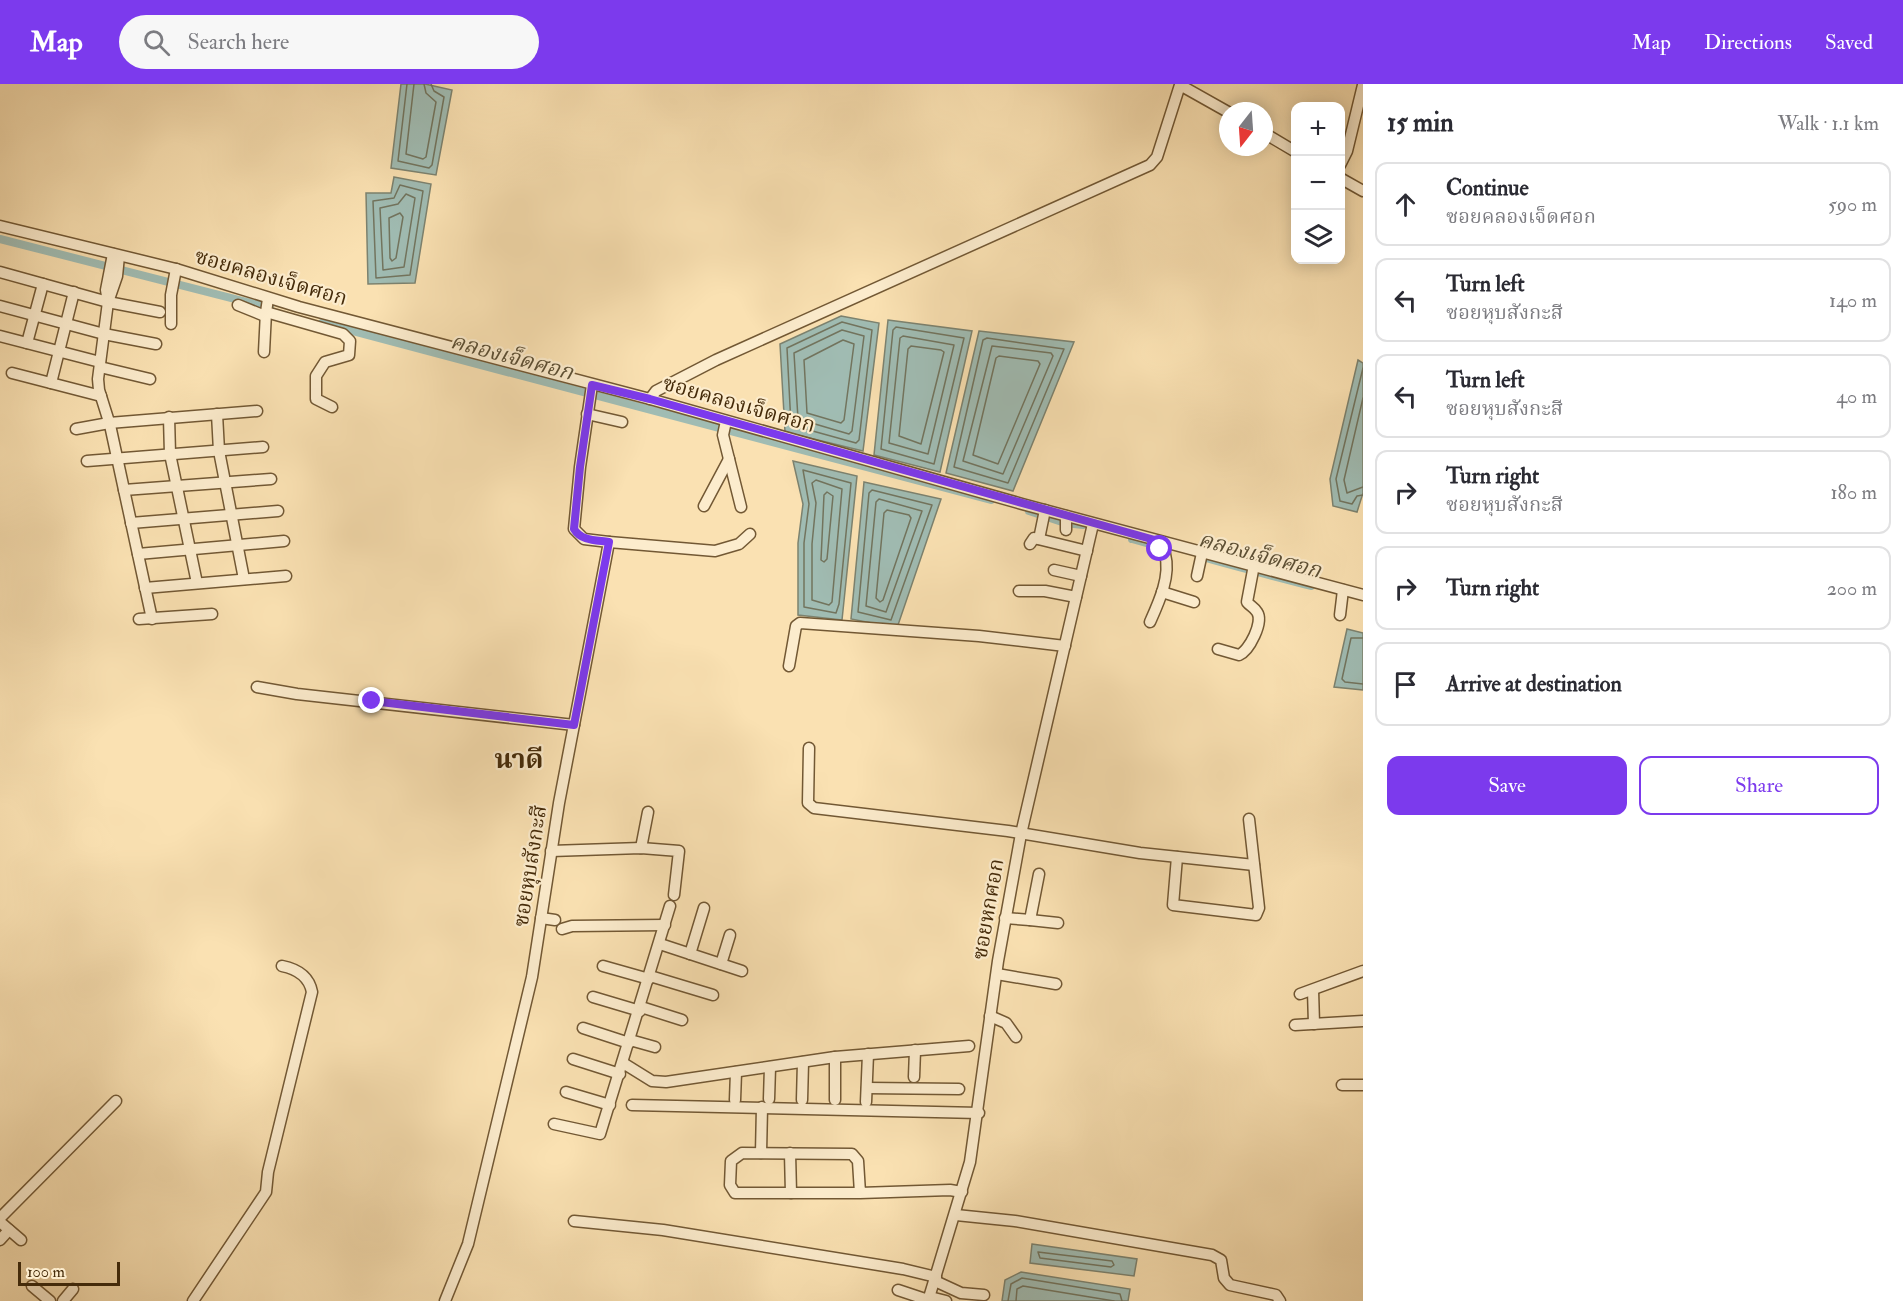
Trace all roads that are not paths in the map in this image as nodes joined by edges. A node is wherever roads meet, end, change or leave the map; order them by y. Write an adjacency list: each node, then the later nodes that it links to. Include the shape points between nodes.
1 (1363, 85): 5 (street)
2 (1219, 107): 36 (street, via 1180,85 1157,157 1150,165 716,360 656,391)
3 (1273, 138): 4 (street)
4 (1291, 149)
5 (1343, 156)
6 (1345, 180): 7 (street)
7 (1363, 191)
8 (0, 226): 9 (street, ซอยคลองเจ็ดศอก)
9 (115, 264): 11 (street, ซอยคลองเจ็ดศอก); 14 (street)
10 (0, 272): 12 (street)
11 (175, 273): 17 (street, ซอยคลองเจ็ดศอก); 22 (street)
12 (43, 284): 13 (street); 19 (street)
13 (74, 292): 14 (street); 21 (street)
14 (108, 302): 18 (street); 23 (street)
15 (238, 305): 17 (street)
16 (0, 306): 19 (street)
17 (266, 308): 20 (street, ซอยคลองเจ็ดศอก); 24 (street); 29 (street)
18 (160, 312)
19 (35, 315): 21 (street); 26 (street)
20 (351, 321): 24 (street); 34 (street, ซอยคลองเจ็ดศอก)
21 (66, 324): 23 (street); 28 (street)
22 (171, 324)
23 (104, 334): 27 (street); 30 (street)
24 (347, 335): 37 (street, via 349,354 325,362 316,376 316,399)
25 (0, 336): 26 (street)
26 (27, 343): 28 (street)
27 (156, 345)
28 (58, 351): 30 (street); 33 (street)
29 (264, 352)
30 (100, 365): 32 (street); 35 (street)
31 (12, 373): 33 (street)
32 (150, 379)
33 (51, 383): 35 (street)
34 (591, 391): 36 (street, ซอยคลองเจ็ดศอก); 40 (street)
35 (101, 396): 43 (street)
36 (650, 399): 44 (street, ซอยคลองเจ็ดศอก)
37 (332, 407)
38 (258, 411): 39 (street)
39 (217, 414): 41 (street); 47 (street)
40 (587, 414): 42 (street); 66 (street, via 574,529 584,538)
41 (169, 417): 43 (street); 48 (street)
42 (622, 422)
43 (109, 423): 45 (street); 49 (street)
44 (724, 425): 50 (street); 60 (street, ซอยคลองเจ็ดศอก)
45 (76, 429)
46 (263, 447): 47 (street)
47 (219, 451): 48 (street); 53 (street)
48 (170, 454): 49 (street); 54 (street)
49 (117, 459): 51 (street); 55 (street)
50 (729, 459): 56 (street); 57 (street)
51 (87, 461)
52 (271, 479): 53 (street)
53 (226, 483): 54 (street); 59 (street)
54 (178, 486): 55 (street); 61 (street)
55 (124, 490): 62 (street)
56 (704, 506)
57 (741, 507)
58 (278, 512): 59 (street)
59 (232, 515): 61 (street); 67 (street)
60 (1044, 515): 63 (street, ซอยคลองเจ็ดศอก, via 1066,523); 70 (street, via 1034,542)
61 (184, 519): 62 (street); 69 (street)
62 (131, 524): 72 (street)
63 (1093, 524): 68 (street, ซอยคลองเจ็ดศอก); 70 (street, ซอยหกศอก)
64 (750, 534): 66 (street, via 739,544 715,551)
65 (284, 541): 67 (street)
66 (609, 542): 94 (street, ซอยหุบสังกะสี)
67 (238, 545): 69 (street); 78 (street)
68 (1161, 546): 71 (street, ซอยคลองเจ็ดศอก); 82 (street, via 1166,560)
69 (189, 549): 72 (street); 79 (street)
70 (1082, 550): 75 (street, ซอยหกศอก)
71 (1202, 553): 74 (street, ซอยคลองเจ็ดศอก); 77 (street)
72 (138, 554): 80 (street)
73 (1054, 570): 75 (street)
74 (1253, 572): 83 (street, ซอยคลองเจ็ดศอก, via 1342,601); 91 (street, via 1247,602 1259,618 1251,646 1239,655)
75 (1076, 574): 84 (street, ซอยหกศอก)
76 (286, 576): 78 (street)
77 (1197, 576)
78 (244, 579): 79 (street)
79 (197, 583): 80 (street)
80 (145, 588): 88 (street)
81 (1019, 591): 84 (street)
82 (1162, 592): 85 (street); 89 (street)
83 (1363, 595)
84 (1070, 596): 90 (street, ซอยหกศอก)
85 (1194, 602)
86 (212, 614): 88 (street)
87 (139, 619): 88 (street)
88 (152, 619)
89 (1150, 622)
90 (1065, 646): 92 (street, via 800,623 796,626); 98 (street, ซอยหกศอก)
91 (1218, 649)
92 (789, 666)
93 (257, 687): 94 (street)
94 (570, 725): 100 (street, ซอยหุบสังกะสี)
95 (809, 748): 98 (street, via 810,807)
96 (648, 812): 99 (street)
97 (1249, 819): 102 (street)
98 (1015, 833): 101 (street); 107 (street, ซอยหกศอก)
99 (641, 848): 100 (street); 104 (street, via 679,851)
100 (551, 851): 110 (street, ซอยหุบสังกะสี)
101 (1177, 857): 102 (street); 102 (street, via 1173,905 1253,915 1258,914 1259,908)
102 (1254, 865)
103 (1039, 874): 108 (street)
104 (674, 895)
105 (670, 906): 111 (street)
106 (705, 908): 114 (street)
107 (1005, 918): 108 (street); 120 (street, ซอยหกศอก)
108 (1030, 920): 109 (street)
109 (1058, 923)
110 (541, 924): 111 (street); 182 (street, ซอยหุบสังกะสี, via 528,997 468,1244)
111 (665, 924): 113 (street)
112 (730, 935): 115 (street)
113 (660, 944): 114 (street); 121 (street)
114 (690, 954): 115 (street)
115 (721, 964): 118 (street)
116 (282, 966): 181 (street, via 300,972 310,982 312,992 266,1192)
117 (603, 966): 121 (street)
118 (742, 971)
119 (1363, 971): 123 (street)
120 (997, 974): 122 (street); 128 (street, ซอยหกศอก)
121 (650, 978): 125 (street); 127 (street)
122 (1056, 984)
123 (1313, 990): 124 (street); 131 (street)
124 (1300, 994)
125 (713, 995)
126 (593, 997): 127 (street)
127 (640, 1009): 129 (street); 135 (street)
128 (990, 1016): 134 (street, via 1006,1023); 160 (street, ซอยหกศอก)
129 (682, 1020)
130 (1363, 1021): 131 (street)
131 (1314, 1024): 132 (street)
132 (1295, 1025)
133 (583, 1028): 135 (street)
134 (1016, 1037)
135 (630, 1041): 137 (street); 144 (street)
136 (969, 1046): 138 (street)
137 (656, 1047)
138 (915, 1050): 139 (street); 146 (street)
139 (868, 1054): 140 (street); 149 (street)
140 (835, 1057): 142 (street); 154 (street)
141 (573, 1059): 144 (street)
142 (802, 1062): 143 (street); 153 (street)
143 (770, 1067): 145 (street); 157 (street)
144 (622, 1068): 145 (street, via 658,1082); 158 (street)
145 (736, 1072): 152 (street)
146 (914, 1077)
147 (1342, 1085): 148 (street)
148 (1363, 1085)
149 (867, 1088): 150 (street); 156 (street)
150 (959, 1089)
151 (566, 1092): 158 (street)
152 (735, 1100)
153 (802, 1100)
154 (835, 1100)
155 (117, 1101): 168 (street)
156 (866, 1102)
157 (766, 1103): 159 (street); 160 (street); 162 (street)
158 (610, 1105): 161 (street, via 599,1136)
159 (632, 1105)
160 (972, 1113): 164 (street, ซอยหกศอก)
161 (555, 1124)
162 (761, 1153): 163 (street); 165 (street, via 733,1157 730,1188 735,1193)
163 (790, 1153): 165 (street); 166 (street, via 856,1156)
164 (957, 1191): 166 (street); 167 (street, ซอยหกศอก)
165 (791, 1193): 166 (street)
166 (860, 1193)
167 (956, 1215): 173 (street, ซอยหกศอก); 184 (street, via 1015,1221 1212,1255 1221,1260 1224,1278 1230,1286 1276,1294)
168 (0, 1220): 170 (street)
169 (574, 1221): 173 (street, via 663,1230)
170 (9, 1230): 171 (street); 172 (street)
171 (0, 1240)
172 (21, 1240)
173 (932, 1276): 177 (street, via 961,1293); 178 (street, ซอยหกศอก)
174 (32, 1286): 179 (street)
175 (73, 1289): 180 (street)
176 (898, 1290): 178 (street)
177 (984, 1296)
178 (925, 1299): 183 (street)
179 (50, 1301)
180 (63, 1301)
181 (193, 1301)
182 (445, 1301)
183 (946, 1301)
184 (1280, 1301)

